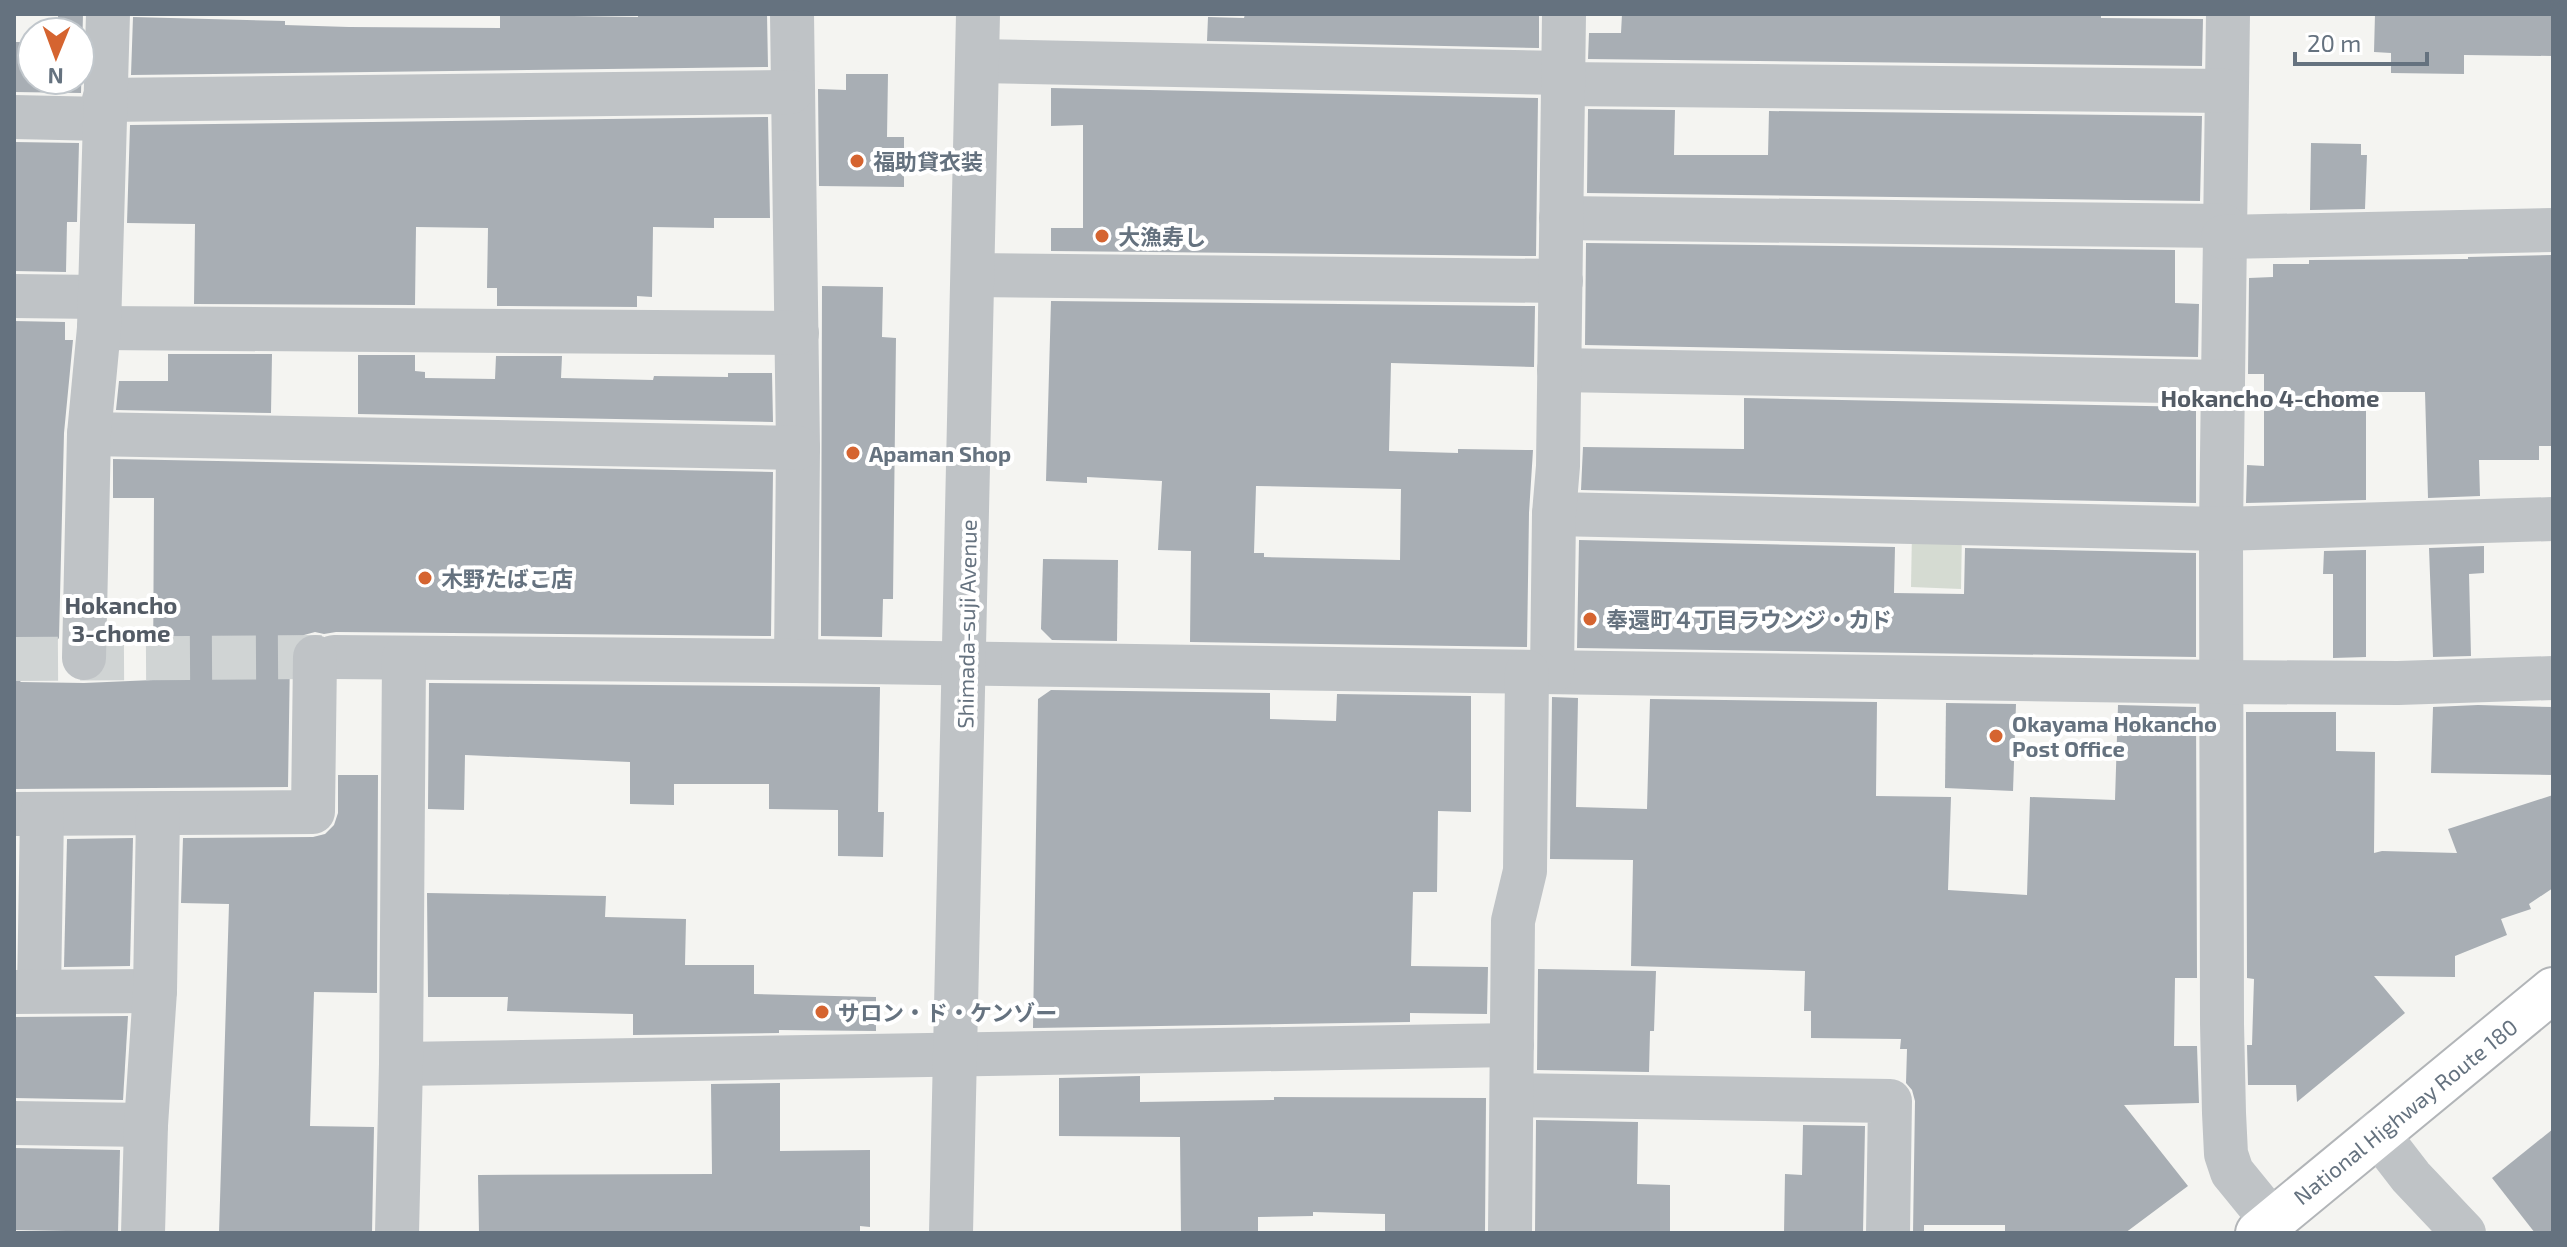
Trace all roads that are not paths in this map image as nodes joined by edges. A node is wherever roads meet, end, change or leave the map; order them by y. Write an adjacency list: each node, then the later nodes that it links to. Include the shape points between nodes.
1 (108, 14): 10 (street)
2 (792, 14): 9 (street)
3 (978, 14): 6 (street, Shimada-suji Avenue)
4 (1564, 14): 7 (street)
5 (2228, 14): 8 (street)
6 (978, 61): 7 (street); 15 (street, Shimada-suji Avenue)
7 (1563, 79): 8 (street); 12 (street)
8 (2226, 91): 14 (street)
9 (791, 92): 10 (street); 19 (street)
10 (104, 109): 11 (street); 18 (street)
11 (14, 117)
12 (1561, 218): 14 (street); 16 (street)
13 (2553, 230): 14 (street)
14 (2224, 232): 21 (street)
15 (973, 275): 16 (street); 30 (street, Shimada-suji Avenue)
16 (1561, 281): 20 (street)
17 (14, 296): 18 (street)
18 (99, 312): 19 (street); 22 (street)
19 (797, 333): 23 (street)
20 (1559, 370): 21 (street); 24 (street)
21 (2223, 382): 26 (street)
22 (89, 434): 23 (street); 27 (street)
23 (798, 448): 29 (street)
24 (1554, 514): 26 (street); 31 (street)
25 (2553, 519): 26 (street)
26 (2221, 529): 33 (street)
27 (84, 658)
28 (404, 658): 29 (street); 35 (street, via 325,657 313,812); 41 (street)
29 (796, 661): 30 (street)
30 (966, 664): 31 (street); 40 (street, Shimada-suji Avenue)
31 (1540, 672): 33 (street); 39 (street, via 1525,871 1513,921)
32 (2553, 678): 33 (street)
33 (2221, 682): 46 (street, via 2226,1154)
34 (28, 814): 35 (street); 38 (street)
35 (158, 814): 37 (street)
36 (2553, 990): 45 (highway, National Highway Route 180)
37 (155, 991): 38 (street); 44 (street)
38 (26, 992)
39 (1512, 1045): 40 (street); 42 (street)
40 (956, 1055): 41 (street); 49 (street, Shimada-suji Avenue)
41 (401, 1064): 48 (street)
42 (1512, 1095): 50 (street); 51 (street, via 1890,1101)
43 (14, 1123): 44 (street)
44 (146, 1125): 47 (street)
45 (2377, 1133): 46 (highway, National Highway Route 180); 52 (street)
46 (2265, 1227)
47 (143, 1233)
48 (397, 1233)
49 (951, 1233)
50 (1510, 1233)
51 (1888, 1233)
52 (2464, 1233)

